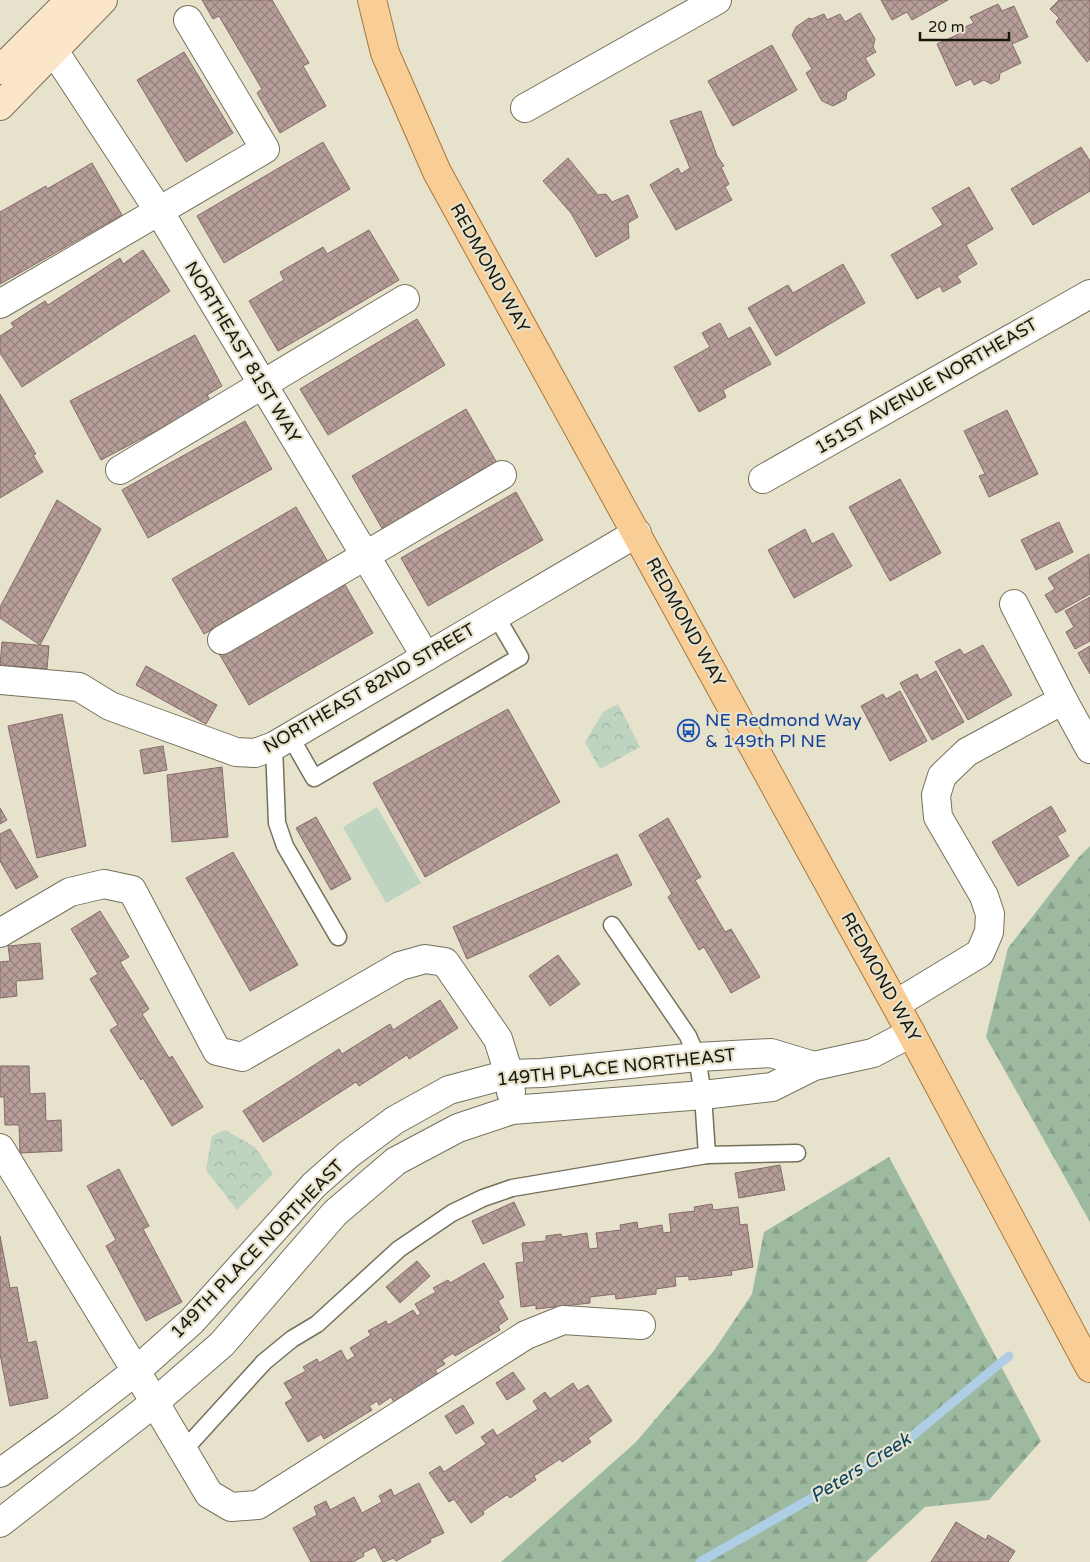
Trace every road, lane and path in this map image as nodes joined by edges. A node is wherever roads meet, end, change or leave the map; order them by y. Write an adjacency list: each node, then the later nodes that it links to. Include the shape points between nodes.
1 (70, 0): 7 (street)
2 (103, 0): 6 (street)
3 (372, 0): 18 (main road, REDMOND WAY, via 385,53 437,172)
4 (717, 0): 9 (street)
5 (188, 20): 10 (street, via 265,149)
6 (54, 51): 8 (street); 10 (street, NORTHEAST 81ST WAY)
7 (0, 70)
8 (0, 106)
9 (525, 108)
10 (159, 211): 13 (street); 14 (street, NORTHEAST 81ST WAY)
11 (1090, 294): 17 (street, 151ST AVENUE NORTHEAST)
12 (405, 299): 14 (street)
13 (0, 304)
14 (262, 384): 15 (street); 19 (street, NORTHEAST 81ST WAY)
15 (120, 470)
16 (502, 475): 19 (street)
17 (763, 479)
18 (636, 533): 21 (street, NORTHEAST 82ND STREET); 31 (main road, REDMOND WAY)
19 (365, 556): 22 (street); 23 (street, NORTHEAST 81ST WAY)
20 (1014, 604): 25 (street)
21 (496, 616): 23 (street, NORTHEAST 82ND STREET); 26 (lane, via 520,657 314,778)
22 (222, 640)
23 (426, 657): 26 (street, NORTHEAST 82ND STREET)
24 (0, 680): 26 (street, NORTHEAST 82ND STREET, via 79,687 110,706 236,752 255,752)
25 (1063, 700): 27 (street); 31 (street, via 967,752 942,776 936,795 938,817 984,896 990,914 989,932 980,953)
26 (282, 741): 30 (lane, via 277,823 285,846)
27 (1090, 749)
28 (612, 924): 33 (lane, via 688,1036)
29 (0, 933): 35 (street, via 70,892 104,884 132,890 217,1050 242,1057 400,966 425,958 445,962 498,1039)
30 (338, 937)
31 (896, 1004): 32 (main road, REDMOND WAY)
32 (911, 1032): 34 (street, 149TH PLACE NORTHEAST, via 873,1053); 42 (main road, REDMOND WAY)
33 (696, 1057): 34 (street, 149TH PLACE NORTHEAST, via 771,1053); 35 (street, 149TH PLACE NORTHEAST); 36 (lane)
34 (814, 1066): 36 (street, 149TH PLACE NORTHEAST, via 772,1087)
35 (509, 1074): 37 (street); 43 (street, 149TH PLACE NORTHEAST, via 449,1090 395,1120 349,1154 314,1185 192,1321)
36 (703, 1095): 37 (street, 149TH PLACE NORTHEAST); 40 (lane)
37 (512, 1110): 44 (street, 149TH PLACE NORTHEAST, via 458,1128 396,1161 335,1214 222,1344)
38 (0, 1148): 43 (street)
39 (797, 1153): 40 (lane)
40 (707, 1155): 45 (lane, via 512,1188 452,1213 399,1249 317,1324 264,1362)
41 (641, 1325): 45 (street, via 563,1320 526,1335 258,1505 230,1507 209,1494)
42 (1090, 1368)
43 (136, 1371): 44 (street); 46 (street, 149TH PLACE NORTHEAST)
44 (154, 1403): 45 (street); 47 (street, 149TH PLACE NORTHEAST)
45 (183, 1451)
46 (0, 1473)
47 (0, 1523)

